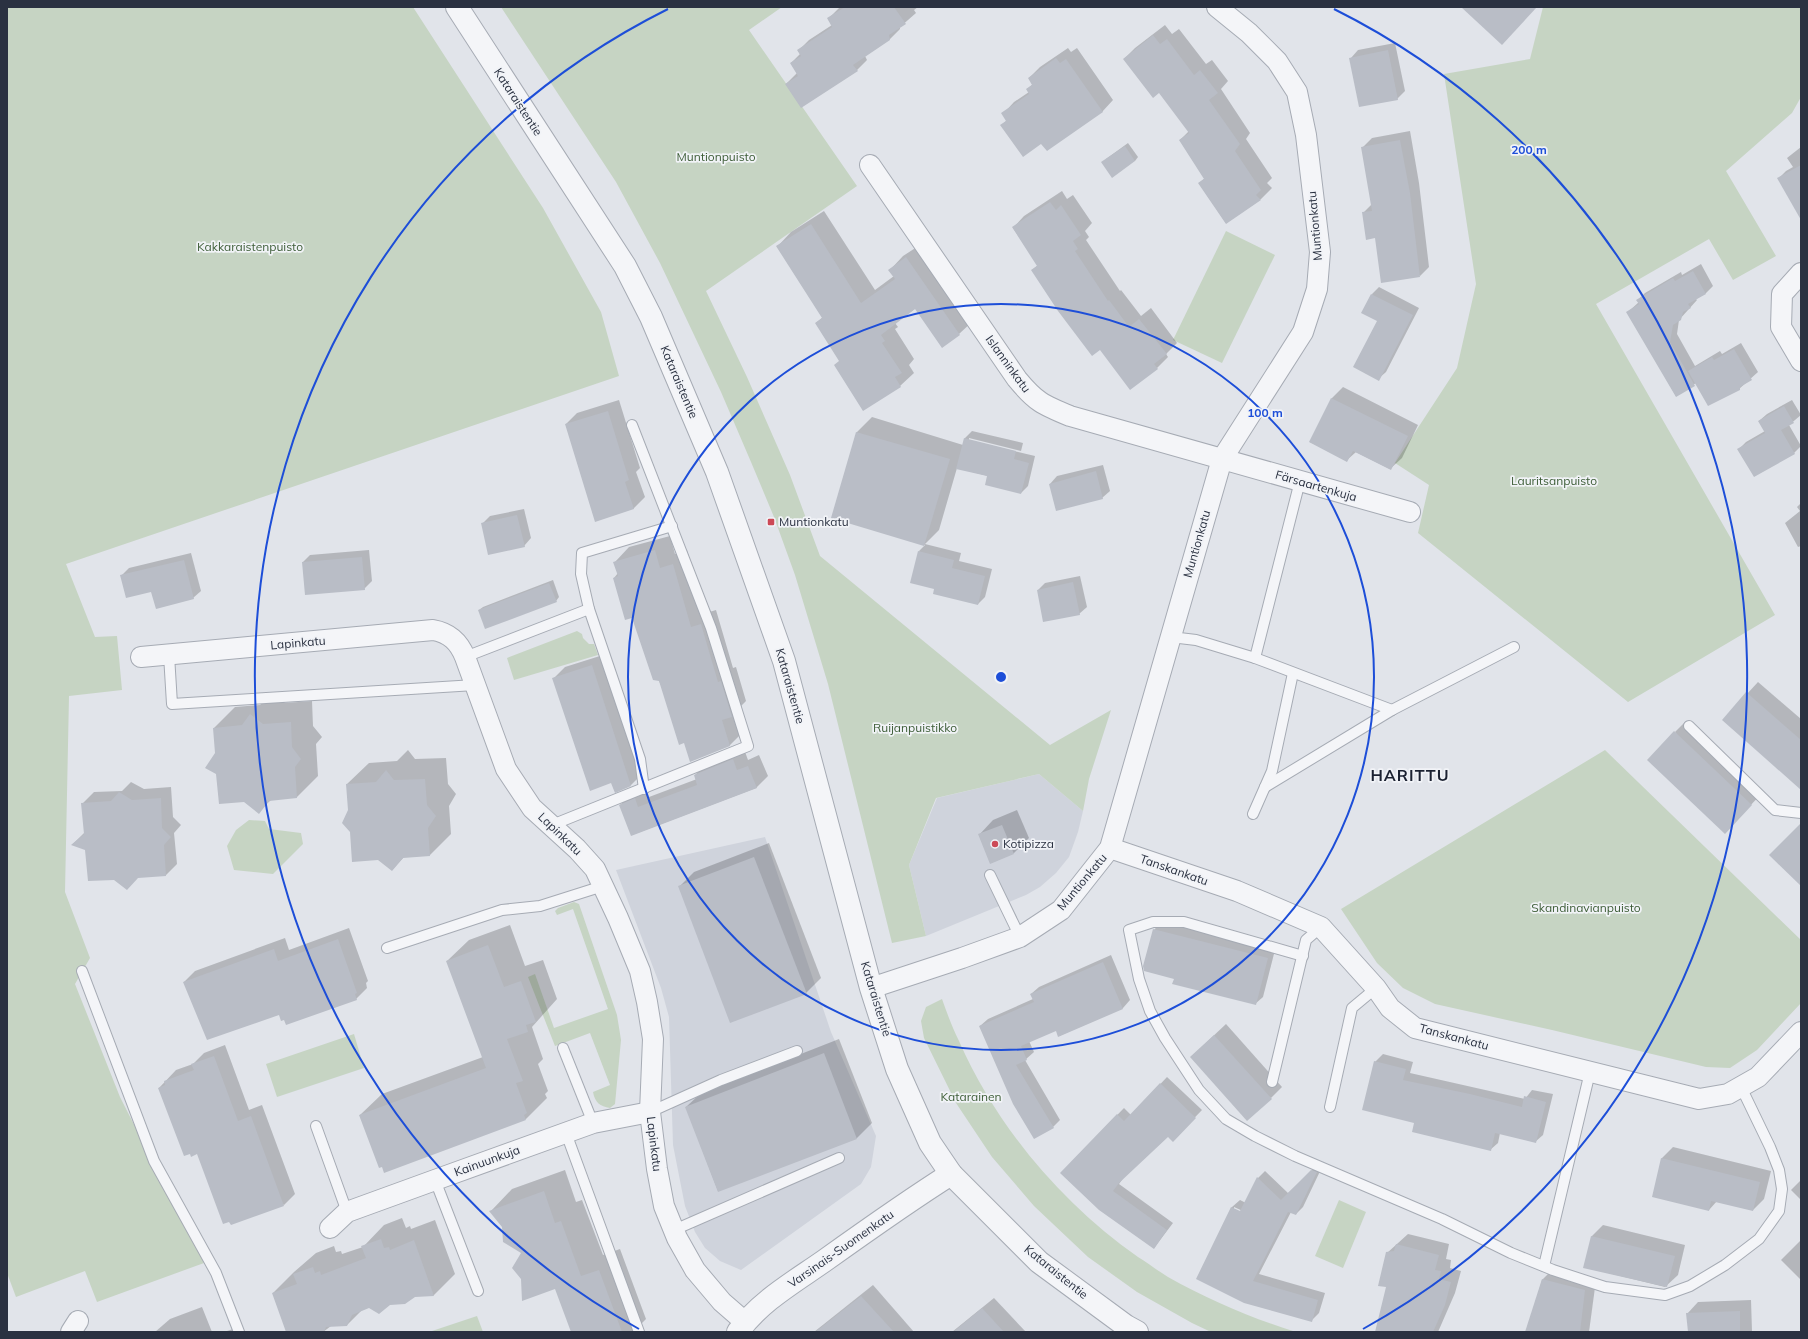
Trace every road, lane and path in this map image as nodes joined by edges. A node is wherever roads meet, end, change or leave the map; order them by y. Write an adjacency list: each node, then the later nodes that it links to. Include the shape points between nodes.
1 (457, 7): 35 (street, Kataraistentie, via 625,266 651,317 717,472 784,662)
2 (1217, 7): 7 (street, Muntionkatu, via 1249,33 1277,61 1296,92 1306,135 1320,252 1317,289 1303,332)
3 (870, 165): 7 (street, Islanninkatu, via 1032,397 1070,416)
4 (1801, 273): 5 (street, via 1782,294 1782,327)
5 (1801, 361)
6 (632, 424): 10 (lane)
7 (1222, 459): 8 (street, Färsaartenkuja); 12 (street, Muntionkatu)
8 (1300, 481): 9 (street, Färsaartenkuja); 17 (lane)
9 (1410, 512)
10 (672, 526): 11 (lane, via 582,553 581,574); 23 (lane, via 711,628 748,746)
11 (589, 609): 16 (lane); 23 (lane, via 640,759)
12 (1171, 636): 17 (lane, via 1196,640); 27 (street, Muntionkatu)
13 (1514, 647): 20 (lane)
14 (169, 655): 15 (street, Lapinkatu); 16 (street, Lapinkatu, via 433,630 455,639); 19 (lane, via 172,704)
15 (141, 657)
16 (465, 657): 19 (street, Lapinkatu)
17 (1255, 658): 18 (lane)
18 (1293, 673): 20 (lane); 22 (lane, via 1272,771)
19 (475, 684): 26 (street, Lapinkatu, via 506,769 532,808)
20 (1392, 710): 22 (lane)
21 (1689, 726): 24 (lane, via 1775,810)
22 (1265, 787): 25 (lane)
23 (644, 789): 26 (lane)
24 (1801, 813)
25 (1253, 814)
26 (552, 825): 29 (street, Lapinkatu, via 595,869)
27 (1110, 848): 30 (street, Tanskankatu, via 1237,891); 31 (street, Muntionkatu, via 1061,910)
28 (990, 875): 31 (lane)
29 (603, 886): 32 (lane, via 540,906 502,910); 44 (street, Lapinkatu, via 640,972 647,1002 652,1039)
30 (1321, 927): 33 (lane, via 1306,940); 36 (street, Tanskankatu)
31 (1020, 937): 35 (street, Muntionkatu)
32 (387, 948)
33 (1303, 956): 41 (lane); 54 (lane, via 1184,922 1153,922 1129,930 1139,979 1150,1011 1199,1090 1226,1119 1295,1156)
34 (82, 971): 57 (lane, via 154,1161 216,1273)
35 (871, 988): 49 (street, Kataraistentie, via 897,1069 930,1143)
36 (1376, 988): 40 (street, Tanskankatu, via 1390,1008 1415,1028); 43 (lane, via 1352,1008)
37 (1801, 1032): 42 (street, Tanskankatu, via 1758,1077)
38 (563, 1048): 45 (lane)
39 (797, 1051): 44 (lane, via 721,1080)
40 (1590, 1072): 42 (street, Tanskankatu, via 1699,1099 1728,1094); 54 (lane)
41 (1272, 1082)
42 (1741, 1087): 54 (lane, via 1770,1147 1782,1189 1779,1210 1760,1239 1690,1286 1665,1295 1605,1287)
43 (1330, 1107)
44 (650, 1112): 45 (street, Kainuunkuja); 53 (street, Lapinkatu, via 657,1169 663,1198)
45 (593, 1123): 47 (street, Kainuunkuja)
46 (316, 1126): 51 (lane)
47 (566, 1133): 50 (street, Kainuunkuja); 58 (lane)
48 (839, 1158): 53 (lane)
49 (951, 1174): 56 (street, Varsinais-Suomenkatu, via 913,1197 777,1293); 59 (street, Kataraistentie, via 1039,1262 1126,1326)
50 (435, 1180): 51 (street, Kainuunkuja); 55 (lane)
51 (347, 1212): 52 (street, Kainuunkuja)
52 (330, 1228)
53 (674, 1230): 56 (street, Lapinkatu, via 695,1270)
54 (1544, 1266)
55 (478, 1291)
56 (741, 1327)
57 (239, 1332)
58 (639, 1332)
59 (1138, 1332)

